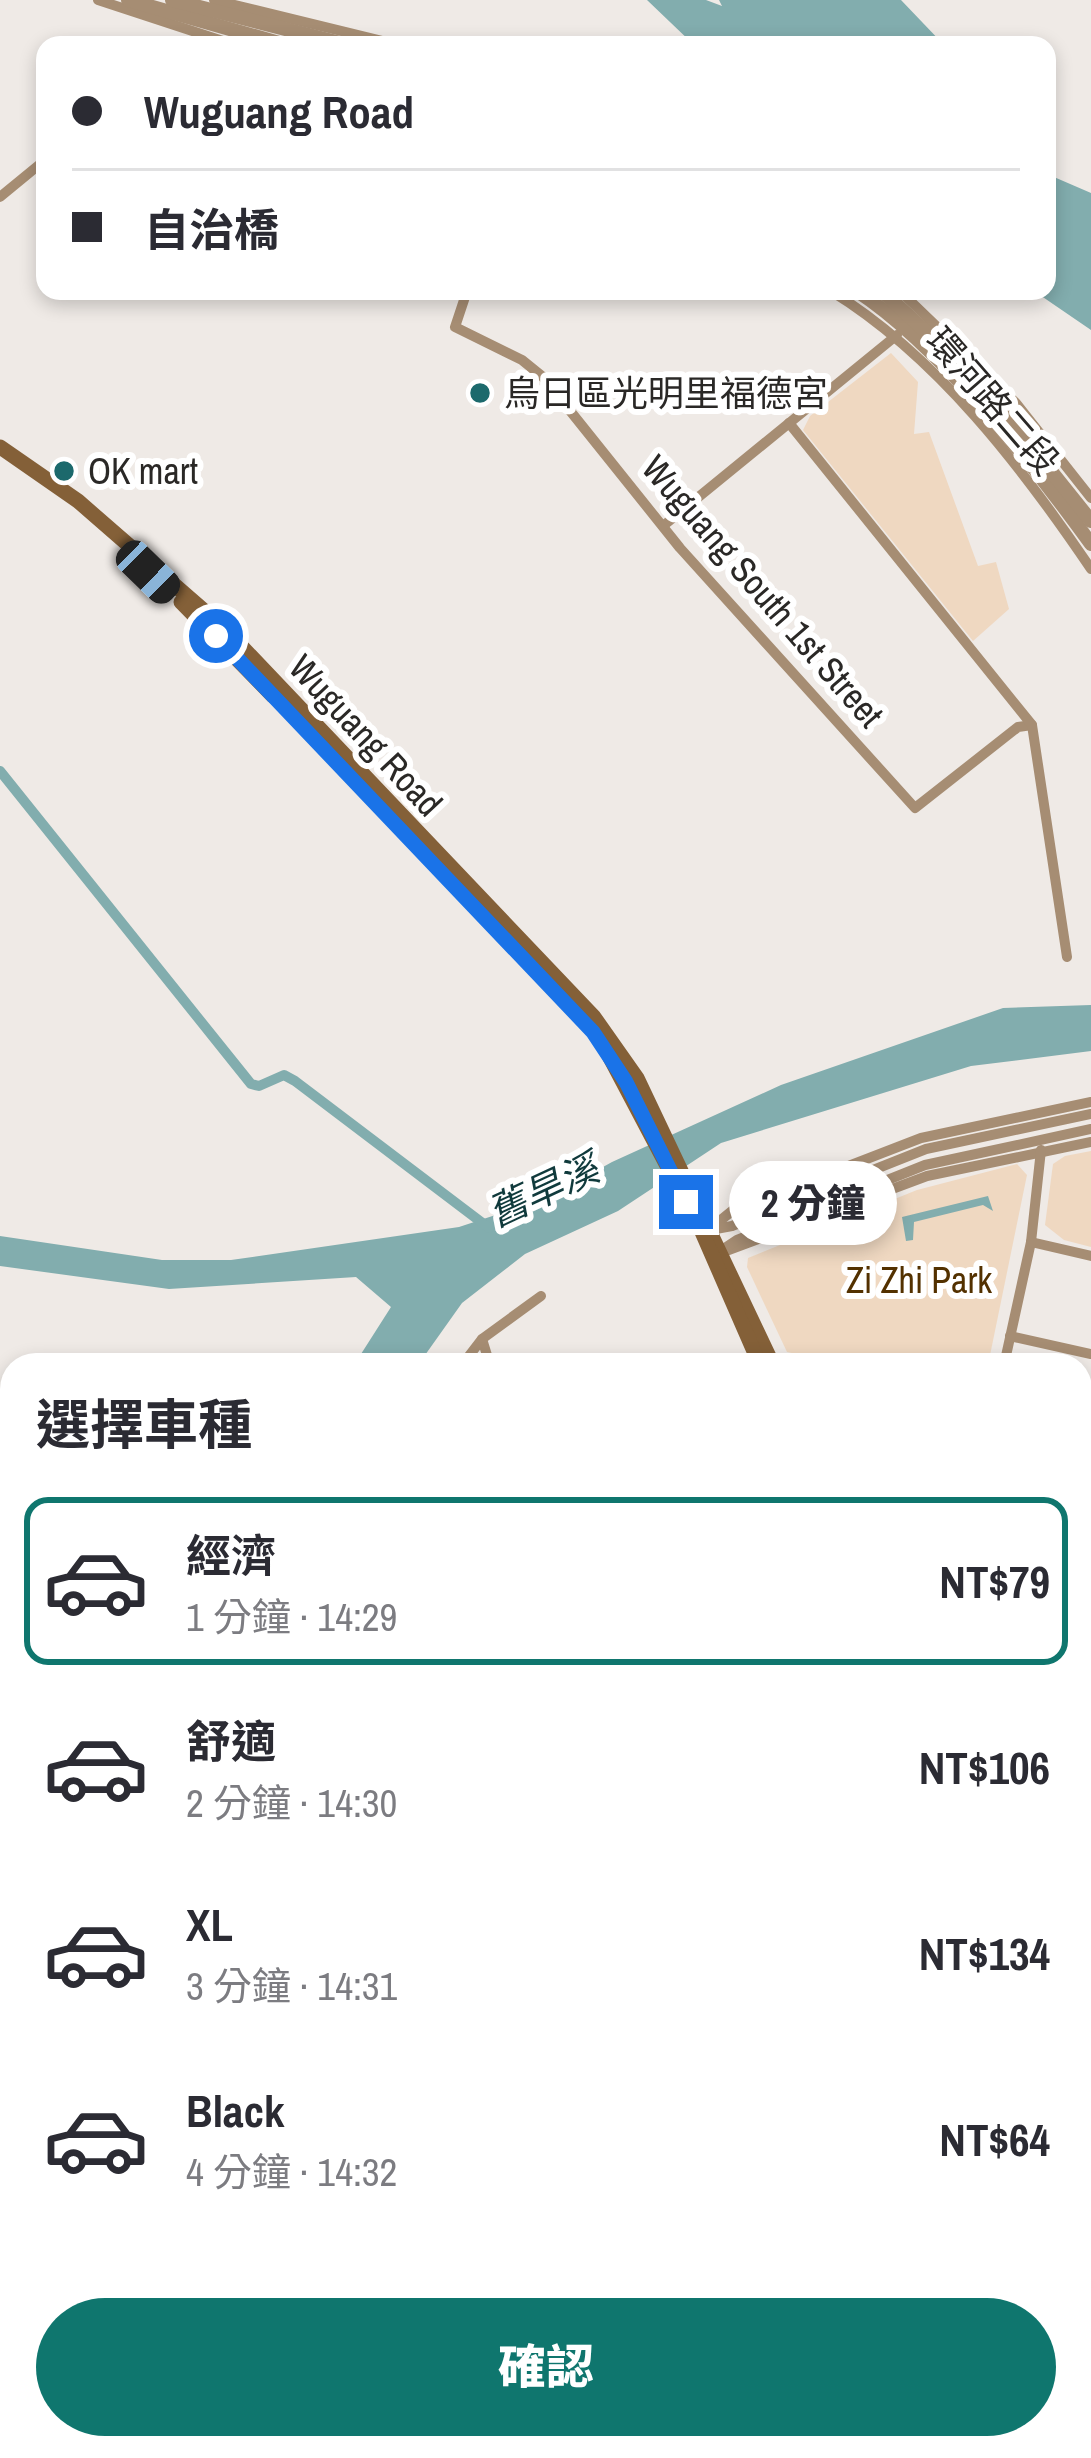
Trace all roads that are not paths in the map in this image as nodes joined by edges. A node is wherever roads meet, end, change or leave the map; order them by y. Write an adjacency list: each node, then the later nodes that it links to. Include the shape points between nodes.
1 (98, 0): 5 (street)
2 (128, 0): 6 (street)
3 (172, 0): 7 (street)
4 (214, 0): 8 (street)
5 (208, 36)
6 (254, 36)
7 (313, 36)
8 (362, 36)
9 (36, 167): 10 (street)
10 (0, 197)
11 (464, 300): 22 (street, Wuguang South 1st Street, via 454,327 537,371)
12 (853, 300): 16 (street, 環河路二段)
13 (872, 300): 16 (street)
14 (889, 300): 16 (street)
15 (903, 300): 16 (street, 環河路二段)
16 (907, 322): 17 (street); 20 (street, 環河路二段, via 1016,404); 21 (street); 24 (street, 環河路二段)
17 (789, 423): 22 (street); 25 (street)
18 (0, 447): 28 (main road, Wuguang Road, via 78,501 224,629 594,1017)
19 (0, 459): 28 (main road, Wuguang Road, via 148,572 216,636 572,1008)
20 (1091, 498)
21 (1085, 520): 23 (street)
22 (663, 526): 25 (street, Wuguang South 1st Street, via 915,808)
23 (1091, 544)
24 (1091, 569)
25 (1032, 725): 26 (street)
26 (1067, 957)
27 (1091, 1102): 30 (street)
28 (643, 1105): 34 (main road)
29 (1091, 1114): 30 (street)
30 (1034, 1119): 33 (street); 34 (street, via 921,1138 732,1211)
31 (1091, 1129): 33 (street)
32 (1091, 1142): 33 (street)
33 (1040, 1146): 35 (street); 36 (street, via 927,1176)
34 (706, 1230): 36 (main road)
35 (1031, 1242): 37 (street); 39 (street)
36 (718, 1254): 43 (main road); 44 (main road)
37 (1091, 1256)
38 (541, 1296): 40 (street)
39 (1010, 1336): 45 (street); 46 (street)
40 (482, 1339): 41 (street); 42 (street)
41 (471, 1353)
42 (486, 1353)
43 (755, 1353)
44 (767, 1353)
45 (1006, 1353)
46 (1086, 1353)

